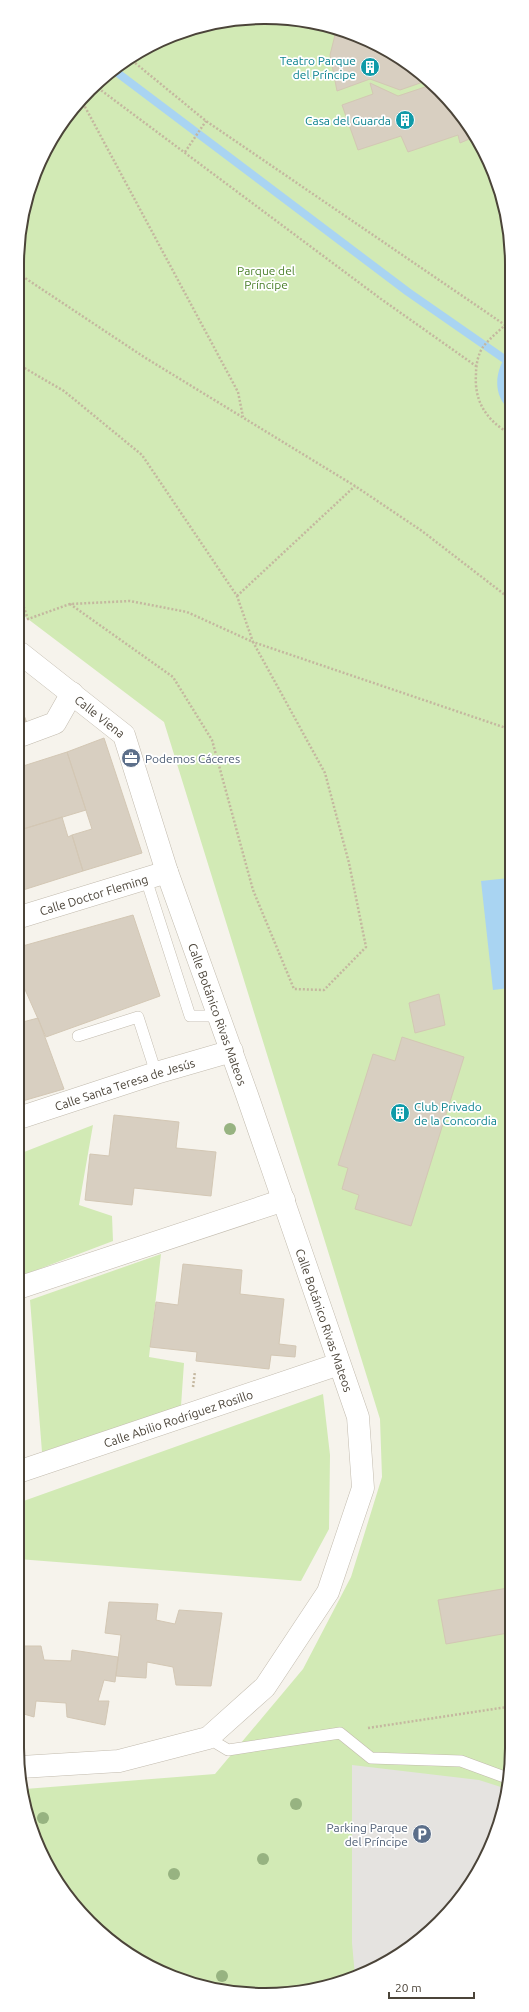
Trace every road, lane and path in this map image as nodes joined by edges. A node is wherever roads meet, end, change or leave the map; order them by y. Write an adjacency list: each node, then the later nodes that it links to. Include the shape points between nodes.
1 (135, 63): 4 (path)
2 (100, 89): 5 (path)
3 (84, 106): 10 (path, via 238,392)
4 (206, 121): 5 (path); 7 (path)
5 (185, 152): 8 (path, via 381,299)
6 (24, 277): 10 (path, via 144,357)
7 (505, 325): 8 (path, via 482,348)
8 (476, 366): 11 (path, via 475,388 483,411 497,427)
9 (24, 368): 14 (path, via 64,391 142,455)
10 (243, 417): 12 (path)
11 (505, 431)
12 (355, 486): 13 (path, via 422,531); 14 (path)
13 (505, 595)
14 (237, 596): 17 (path)
15 (70, 604): 16 (path, via 28,619); 17 (path, via 130,601 187,612); 17 (path, via 173,677 212,740 253,890 294,989 324,990 366,947 351,870 325,773)
16 (24, 609)
17 (253, 642): 20 (path)
18 (24, 656): 19 (street, Calle Viena)
19 (72, 693): 21 (street, via 55,723); 22 (street, Calle Viena, via 124,735)
20 (505, 728)
21 (24, 735)
22 (168, 872): 23 (street, Calle Doctor Fleming); 25 (street, Calle Botánico Rivas Mateos)
23 (146, 879): 24 (street, Calle Doctor Fleming); 25 (lane, via 190,1016)
24 (24, 916)
25 (219, 1016): 27 (street, Calle Botánico Rivas Mateos)
26 (78, 1036): 28 (lane, via 138,1017)
27 (232, 1051): 28 (street, Calle Santa Teresa de Jesús); 30 (street, Calle Botánico Rivas Mateos)
28 (156, 1073): 29 (street, Calle Santa Teresa de Jesús)
29 (24, 1116)
30 (284, 1200): 31 (street); 32 (street, Calle Botánico Rivas Mateos)
31 (24, 1286)
32 (339, 1364): 33 (street, Calle Abilio Rodríguez Rosillo); 36 (street, Calle Botánico Rivas Mateos, via 358,1417 363,1488 328,1592 265,1687)
33 (24, 1470)
34 (505, 1707): 35 (path)
35 (340, 1733): 36 (lane, via 228,1750); 38 (lane, via 371,1758 461,1761)
36 (208, 1738): 37 (street, via 119,1761)
37 (25, 1767)
38 (503, 1777)

